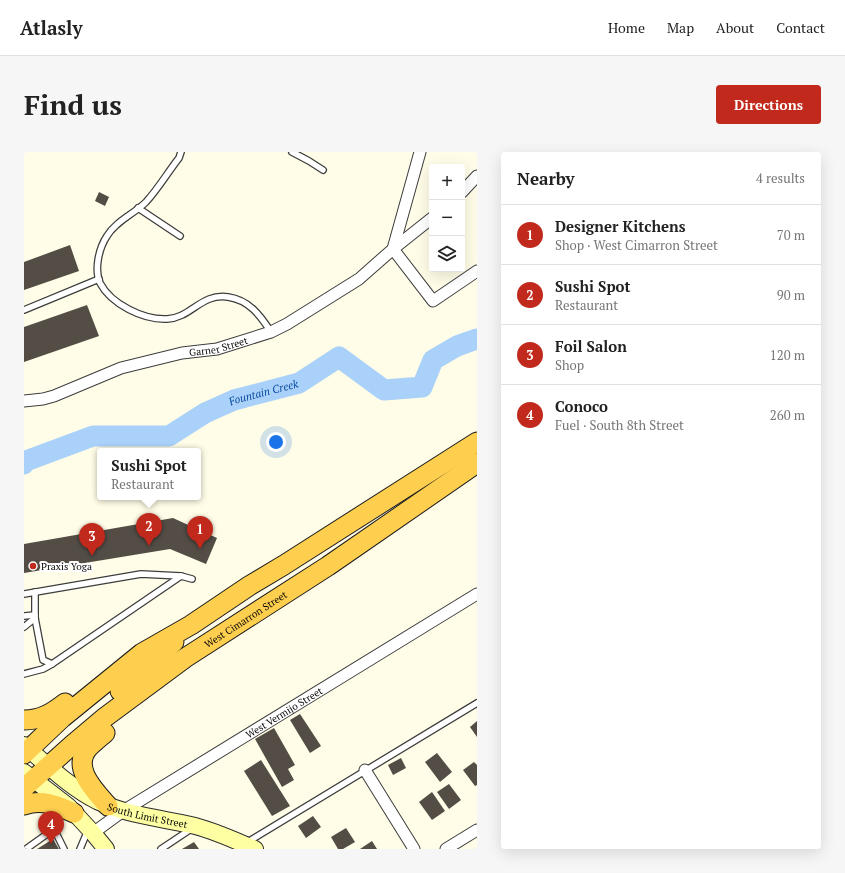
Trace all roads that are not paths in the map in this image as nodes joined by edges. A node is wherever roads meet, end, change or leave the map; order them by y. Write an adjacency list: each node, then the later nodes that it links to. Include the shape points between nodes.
1 (181, 152): 7 (lane, via 146,201)
2 (292, 152): 4 (lane)
3 (420, 152): 10 (street)
4 (323, 170)
5 (477, 176): 6 (street)
6 (465, 189)
7 (138, 208): 9 (lane); 12 (lane, via 107,235 100,250)
8 (429, 220): 10 (street, Garner Street)
9 (180, 236)
10 (393, 249): 11 (street, via 433,301); 14 (street, Garner Street, via 359,279)
11 (477, 271)
12 (99, 279): 13 (lane); 14 (lane, via 114,300 154,319 175,318 210,298 228,297 247,303)
13 (24, 310)
14 (271, 332): 15 (street, Garner Street, via 217,349 182,353 121,368 54,396)
15 (24, 401)
16 (477, 442): 25 (highway)
17 (477, 463): 27 (highway, West Cimarron Street, via 328,566)
18 (181, 576): 19 (lane); 20 (lane, via 142,574); 29 (lane)
19 (192, 578)
20 (35, 592): 21 (lane); 24 (lane)
21 (24, 594)
22 (477, 594): 37 (street, West Vermijo Street)
23 (24, 616): 24 (lane)
24 (35, 617): 26 (lane); 29 (lane, via 43,660)
25 (191, 625): 28 (highway); 33 (highway, via 144,672 58,743)
26 (24, 627)
27 (185, 658): 33 (highway, West Cimarron Street, via 104,718); 37 (highway, via 155,690 84,753 82,765 85,776)
28 (132, 660): 32 (highway, via 117,662 52,713 42,718); 33 (highway, via 62,718)
29 (52, 664): 30 (lane)
30 (24, 674)
31 (477, 703): 34 (lane)
32 (24, 720)
33 (34, 755): 35 (highway); 37 (main road, South Limit Street, via 86,795)
34 (365, 770): 42 (lane); 48 (street)
35 (27, 780): 38 (main road)
36 (24, 805): 38 (highway, via 46,803)
37 (115, 808): 39 (main road, South Limit Street, via 141,816); 40 (street, West Vermijo Street)
38 (74, 812): 40 (main road)
39 (195, 826): 42 (main road, South Limit Street); 47 (lane)
40 (91, 830): 45 (lane); 46 (main road)
41 (477, 830): 49 (street)
42 (245, 847)
43 (26, 849): 44 (lane, via 54,829)
44 (64, 849)
45 (80, 849)
46 (106, 849)
47 (161, 849)
48 (414, 849)
49 (446, 849)

